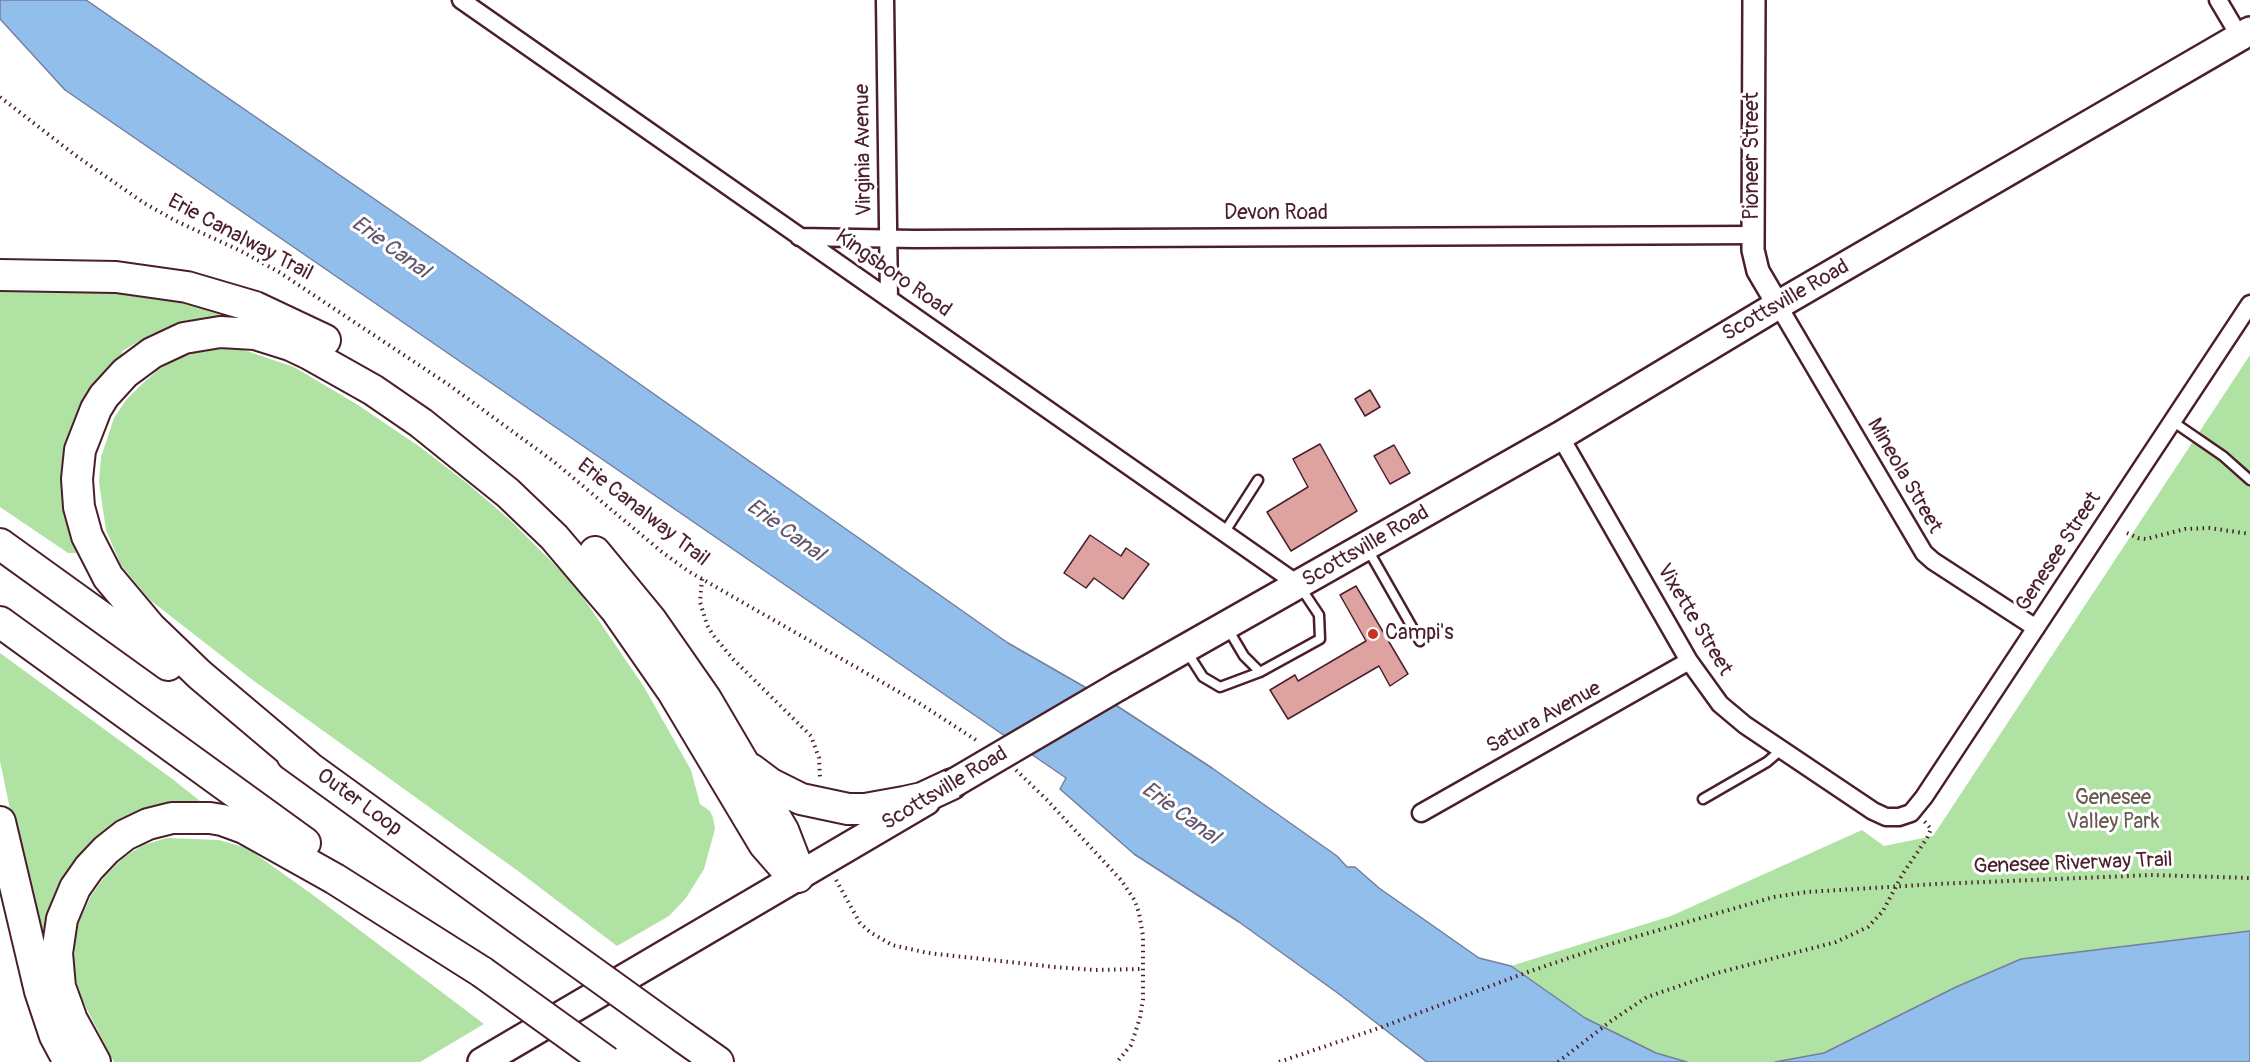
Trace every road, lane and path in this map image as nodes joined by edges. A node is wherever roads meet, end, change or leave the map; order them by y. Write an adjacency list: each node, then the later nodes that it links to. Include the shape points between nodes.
1 (461, 0): 8 (street, Kingsboro Road)
2 (885, 0): 9 (street, Virginia Avenue)
3 (1754, 0): 7 (street, Pioneer Street)
4 (2218, 0): 5 (street)
5 (2245, 34): 13 (main road, Scottsville Road)
6 (0, 97): 31 (path, Erie Canalway Trail, via 144,203 270,267 449,385 567,471 688,571 922,705)
7 (1752, 235): 9 (street, Devon Road); 13 (street, Pioneer Street, via 1758,271)
8 (799, 237): 9 (street, Devon Road); 11 (street, Kingsboro Road)
9 (888, 238): 11 (street, Virginia Avenue)
10 (0, 275): 33 (highway, via 124,277 218,295 318,336 401,386 494,455 590,547 680,660)
11 (888, 299): 18 (street, Kingsboro Road)
12 (2250, 304): 14 (street, Genesee Street)
13 (1778, 305): 15 (main road, Scottsville Road); 26 (street, Mineola Street, via 1924,553)
14 (2172, 422): 17 (lane, via 2223,456); 26 (street, Genesee Street)
15 (1560, 436): 22 (main road, Scottsville Road); 29 (street, Vixette Street)
16 (1258, 480): 18 (lane)
17 (2250, 480)
18 (1224, 533): 23 (street, Kingsboro Road)
19 (2127, 533): 20 (path, via 2146,539 2185,529)
20 (2250, 534)
21 (0, 544): 35 (highway, Outer Loop)
22 (1366, 547): 23 (main road, Scottsville Road); 27 (lane)
23 (1299, 585): 25 (main road, Scottsville Road); 30 (lane, via 1319,615 1320,639)
24 (0, 622): 45 (highway)
25 (1227, 626): 28 (main road, Scottsville Road); 30 (lane, via 1244,656)
26 (2036, 628): 38 (street, Genesee Street)
27 (1420, 641)
28 (1185, 650): 30 (lane, via 1203,677 1220,687); 36 (main road, Scottsville Road, bridge)
29 (1689, 661): 32 (street, Vixette Street, via 1728,712); 39 (street, Satura Avenue)
30 (1260, 672)
31 (982, 744)
32 (1781, 750): 37 (lane); 40 (street, Vixette Street, via 1873,811)
33 (739, 756): 36 (highway, via 785,792 840,808 884,807 921,798); 42 (highway, via 783,830)
34 (1011, 766): 51 (path, via 1121,880 1139,913 1143,999 1131,1045)
35 (309, 767): 42 (highway, via 150,627 108,577 87,536 77,479 82,443 96,409 125,372 184,338 220,332 247,333 309,354 421,423 508,493 554,537 616,610 679,701 764,844); 50 (highway, Outer Loop, bridge)
36 (952, 784): 42 (main road, Scottsville Road)
37 (1703, 799)
38 (1915, 809): 40 (street, Genesee Street); 44 (path, via 1931,829)
39 (1421, 813)
40 (1899, 817)
41 (0, 822): 46 (highway, via 40,992)
42 (798, 878): 48 (main road, Scottsville Road)
43 (2250, 878): 44 (path, Genesee Riverway Trail, via 2152,875)
44 (1896, 885): 52 (path, Genesee Riverway Trail, via 1773,897 1606,945); 53 (path, via 1883,911 1859,933 1647,997)
45 (482, 972): 47 (highway, via 350,888 244,828 210,818 172,818 125,835 106,850 75,888 62,919 57,953 60,987 72,1020); 49 (highway, bridge)
46 (69, 1062)
47 (95, 1062)
48 (482, 1062)
49 (607, 1062)
50 (718, 1062)
51 (1117, 1062)
52 (1280, 1062)
53 (1557, 1062)

